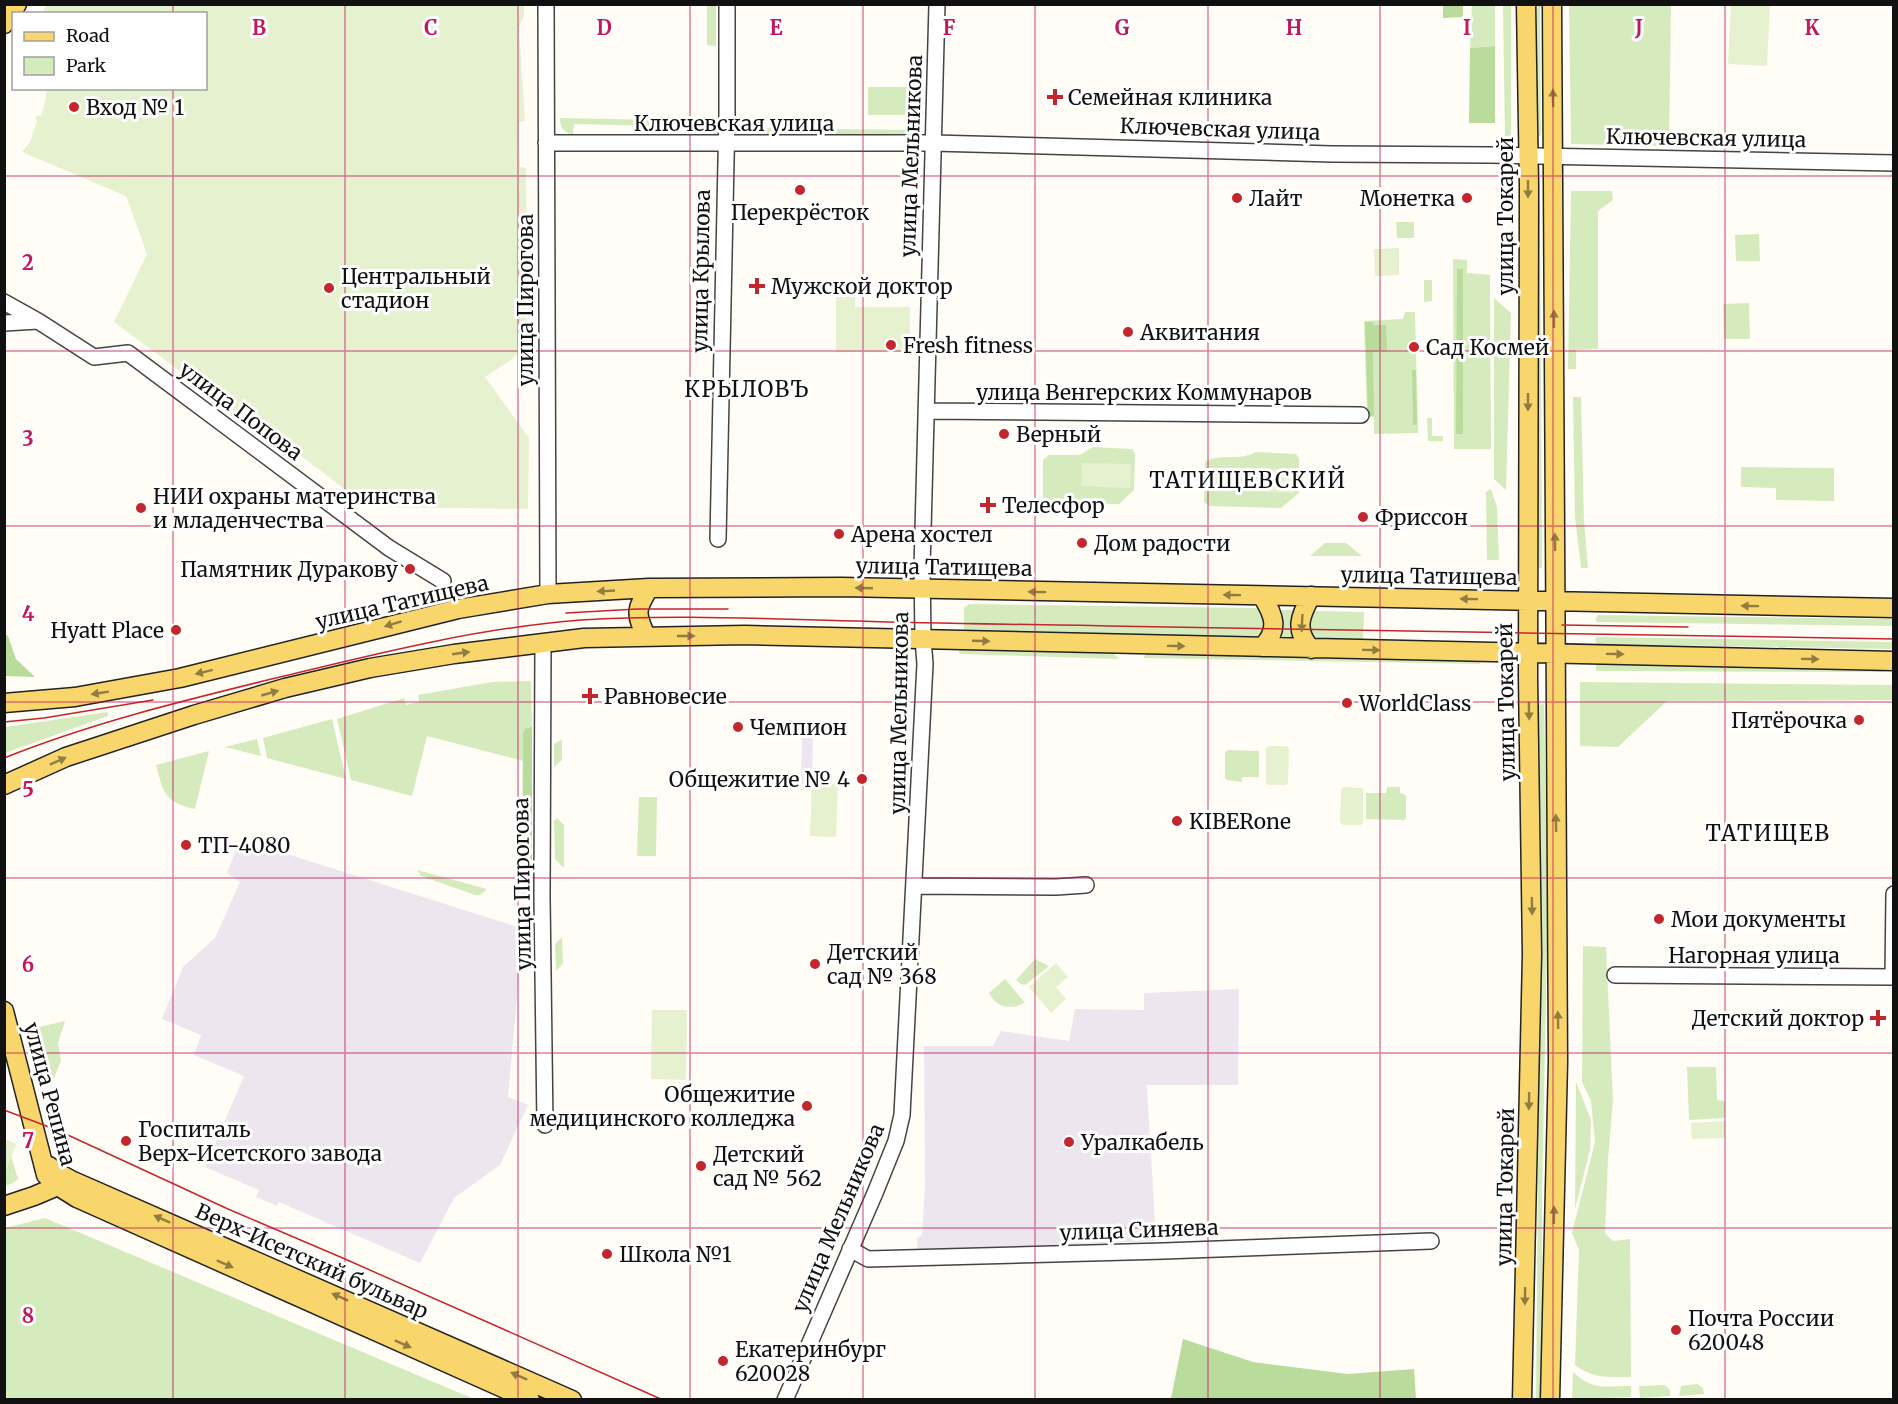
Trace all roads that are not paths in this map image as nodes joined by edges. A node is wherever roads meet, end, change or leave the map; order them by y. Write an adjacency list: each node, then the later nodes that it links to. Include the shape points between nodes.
1 (17, 4): 7 (main road)
2 (546, 4): 8 (street, улица Пирогова)
3 (727, 4): 10 (street, улица Крылова)
4 (937, 4): 9 (street, улица Мельникова)
5 (1526, 4): 11 (main road, улица Токарей)
6 (1552, 4): 12 (main road, one-way to 6)
7 (4, 24)
8 (546, 143): 10 (street, Ключевская улица); 23 (street, улица Пирогова)
9 (933, 143): 10 (street, Ключевская улица); 11 (street, Ключевская улица); 17 (street, улица Мельникова)
10 (726, 144): 19 (street, улица Крылова)
11 (1528, 156): 12 (street, Ключевская улица); 26 (main road, улица Токарей, one-way to 26)
12 (1553, 157): 13 (street, Ключевская улица); 27 (main road, one-way to 12)
13 (1893, 163)
14 (4, 302): 15 (street, улица Попова)
15 (38, 321): 16 (street); 20 (street, улица Попова, via 94,357 128,353 389,548)
16 (4, 323)
17 (926, 411): 18 (street, улица Венгерских Коммунаров); 22 (street, улица Мельникова)
18 (1360, 415)
19 (718, 539)
20 (443, 581)
21 (649, 588): 22 (main road, улица Татищева, one-way to 21); 23 (main road, улица Татищева, one-way to 23); 29 (main road, via 637,609)
22 (922, 589): 24 (main road, улица Татищева, one-way to 22); 30 (street, улица Мельникова)
23 (548, 594): 37 (main road, улица Татищева, one-way to 37, via 438,612 180,678 75,697)
24 (1262, 596): 25 (main road, улица Татищева); 32 (main road, via 1273,620 1270,639)
25 (1311, 596): 26 (main road, улица Татищева, one-way to 25); 33 (main road, one-way to 33, via 1300,625 1303,640)
26 (1528, 600): 27 (main road, улица Татищева); 34 (main road, улица Токарей)
27 (1555, 601): 28 (main road, улица Татищева, one-way to 27); 35 (main road)
28 (1893, 608)
29 (646, 636): 30 (main road, one-way to 30); 31 (main road)
30 (922, 639): 32 (main road, one-way to 32); 40 (street, улица Мельникова, via 925,664)
31 (543, 642): 38 (main road, one-way to 31, via 75,754 285,688 380,666); 45 (street, улица Пирогова)
32 (1262, 647): 33 (main road)
33 (1311, 649): 34 (main road, one-way to 34)
34 (1528, 652): 35 (main road); 56 (main road, улица Токарей, one-way to 56, via 1533,954)
35 (1556, 653): 36 (main road, one-way to 36); 57 (main road, one-way to 35, via 1558,1062)
36 (1893, 661)
37 (4, 703)
38 (4, 785)
39 (1086, 885): 40 (street)
40 (914, 886): 52 (street, улица Мельникова, via 900,1128)
41 (1893, 894): 43 (street)
42 (1615, 975): 43 (street, Нагорная улица)
43 (1893, 976)
44 (4, 1011): 46 (main road, улица Репина)
45 (545, 1125)
46 (40, 1155): 47 (main road, улица Репина, via 46,1175); 49 (main road, via 40,1184)
47 (65, 1183): 48 (main road, Верх-Исетский бульвар); 49 (main road); 54 (main road, Верх-Исетский бульвар, one-way to 47)
48 (77, 1198): 49 (main road, via 54,1194); 53 (main road, Верх-Исетский бульвар, one-way to 53)
49 (26, 1199): 50 (main road)
50 (4, 1206)
51 (1431, 1241): 52 (street, улица Синяева, via 868,1259)
52 (850, 1249): 55 (street, улица Мельникова)
53 (530, 1400)
54 (572, 1400)
55 (785, 1400)
56 (1522, 1400)
57 (1550, 1400)

